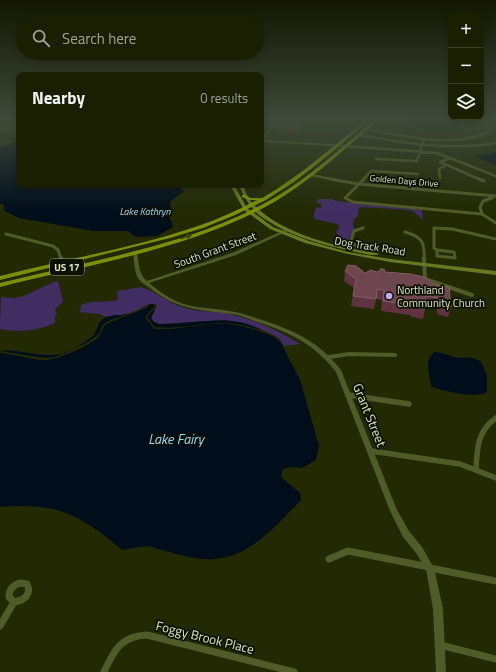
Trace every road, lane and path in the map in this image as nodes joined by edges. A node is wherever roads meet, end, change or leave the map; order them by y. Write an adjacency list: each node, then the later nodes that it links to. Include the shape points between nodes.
1 (333, 149): 7 (main road, US 17)
2 (342, 149): 9 (main road, US 17)
3 (395, 149): 4 (street)
4 (419, 151): 5 (street, via 438,153); 6 (street, via 416,162)
5 (450, 158): 8 (street, via 440,161); 12 (street)
6 (376, 159)
7 (314, 164): 9 (main road); 11 (main road, US 17)
8 (446, 165): 13 (street, via 439,169); 14 (street)
9 (311, 174): 15 (street, Golden Days Drive); 18 (main road, US 17)
10 (418, 174): 15 (street, via 371,171)
11 (300, 175): 18 (main road, via 302,177); 21 (main road, US 17)
12 (496, 176)
13 (440, 178)
14 (484, 181)
15 (358, 184): 20 (street, Golden Days Drive); 26 (street, via 345,197 346,200)
16 (233, 188): 23 (main road, Dog Track Road, via 236,198)
17 (242, 188): 19 (main road)
18 (294, 188): 24 (main road, US 17)
19 (244, 196): 21 (main road, via 253,200); 22 (main road, Dog Track Road)
20 (496, 197): 26 (street, via 481,203)
21 (263, 199): 22 (main road, US 17)
22 (252, 205): 23 (main road, US 17); 24 (main road, Dog Track Road)
23 (244, 208): 25 (main road, Dog Track Road); 33 (main road, US 17)
24 (256, 210): 25 (main road, US 17); 29 (main road, Dog Track Road)
25 (249, 213): 31 (main road, Dog Track Road); 37 (main road, US 17, one-way to 25, via 188,236)
26 (482, 214): 27 (street)
27 (496, 223)
28 (363, 228): 38 (street, via 354,231 351,240)
29 (288, 230): 31 (street, South Grant Street); 38 (main road, Dog Track Road)
30 (405, 232): 40 (street, via 421,238)
31 (282, 233): 40 (main road, Dog Track Road, via 320,247 361,256); 46 (street, South Grant Street, via 234,254)
32 (6, 234): 39 (street, via 53,246 58,250)
33 (170, 236): 36 (main road, US 17); 37 (main road, via 138,248)
34 (496, 238): 35 (street, via 436,228 433,229 434,248)
35 (437, 250): 35 (street, via 437,256 455,258 454,252)
36 (112, 251): 39 (main road, US 17); 41 (main road, via 106,256)
37 (135, 252): 41 (main road, US 17); 46 (street, via 138,274)
38 (360, 252): 40 (main road, Dog Track Road)
39 (62, 262): 43 (main road, US 17)
40 (424, 262): 42 (main road, Dog Track Road); 42 (main road, Dog Track Road); 47 (street, via 426,280)
41 (73, 266): 43 (main road, US 17)
42 (496, 271)
43 (27, 274): 44 (main road, US 17); 45 (main road)
44 (0, 278)
45 (0, 284)
46 (146, 284): 49 (street, Grant Street, via 178,303 242,315 295,334 309,341)
47 (472, 295)
48 (395, 355): 49 (street, via 349,354)
49 (328, 357): 50 (street, Grant Street, via 339,371)
50 (348, 395): 51 (street); 53 (street, Grant Street)
51 (409, 404)
52 (496, 418): 54 (street, via 484,427 479,435)
53 (371, 451): 54 (street, via 460,464); 57 (street, Grant Street, via 394,511)
54 (476, 470): 55 (street)
55 (496, 478)
56 (329, 559): 57 (street, via 348,551)
57 (429, 568): 58 (street); 61 (street, Grant Street, via 438,609)
58 (496, 581)
59 (14, 602): 60 (street)
60 (0, 626)
61 (440, 646): 62 (street); 65 (street, Grant Street)
62 (496, 659)
63 (104, 672): 64 (street, Foggy Brook Place, via 120,644 132,637 147,635)
64 (294, 672)
65 (441, 672)

